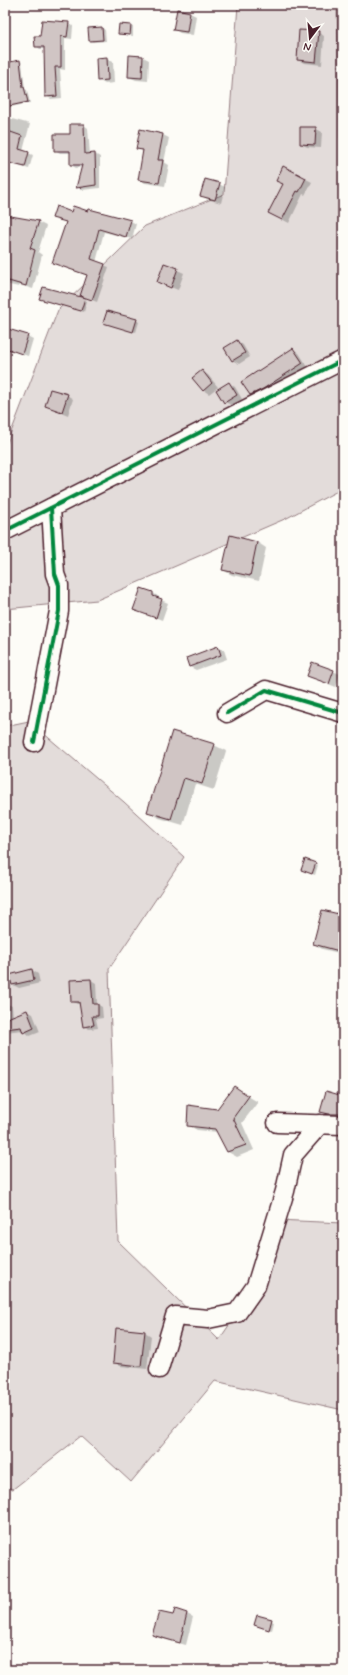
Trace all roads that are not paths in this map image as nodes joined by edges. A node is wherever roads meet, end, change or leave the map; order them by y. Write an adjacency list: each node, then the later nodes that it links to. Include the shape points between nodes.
1 (343, 360): 2 (street)
2 (51, 508): 3 (street); 6 (street, via 55,574 59,585 59,611)
3 (5, 531)
4 (226, 713): 5 (street, via 266,690)
5 (343, 713)
6 (34, 742)
7 (277, 1123): 8 (street)
8 (320, 1124): 9 (street); 10 (street, via 293,1154 256,1286 237,1313 208,1319 174,1316)
9 (343, 1125)
10 (159, 1369)

